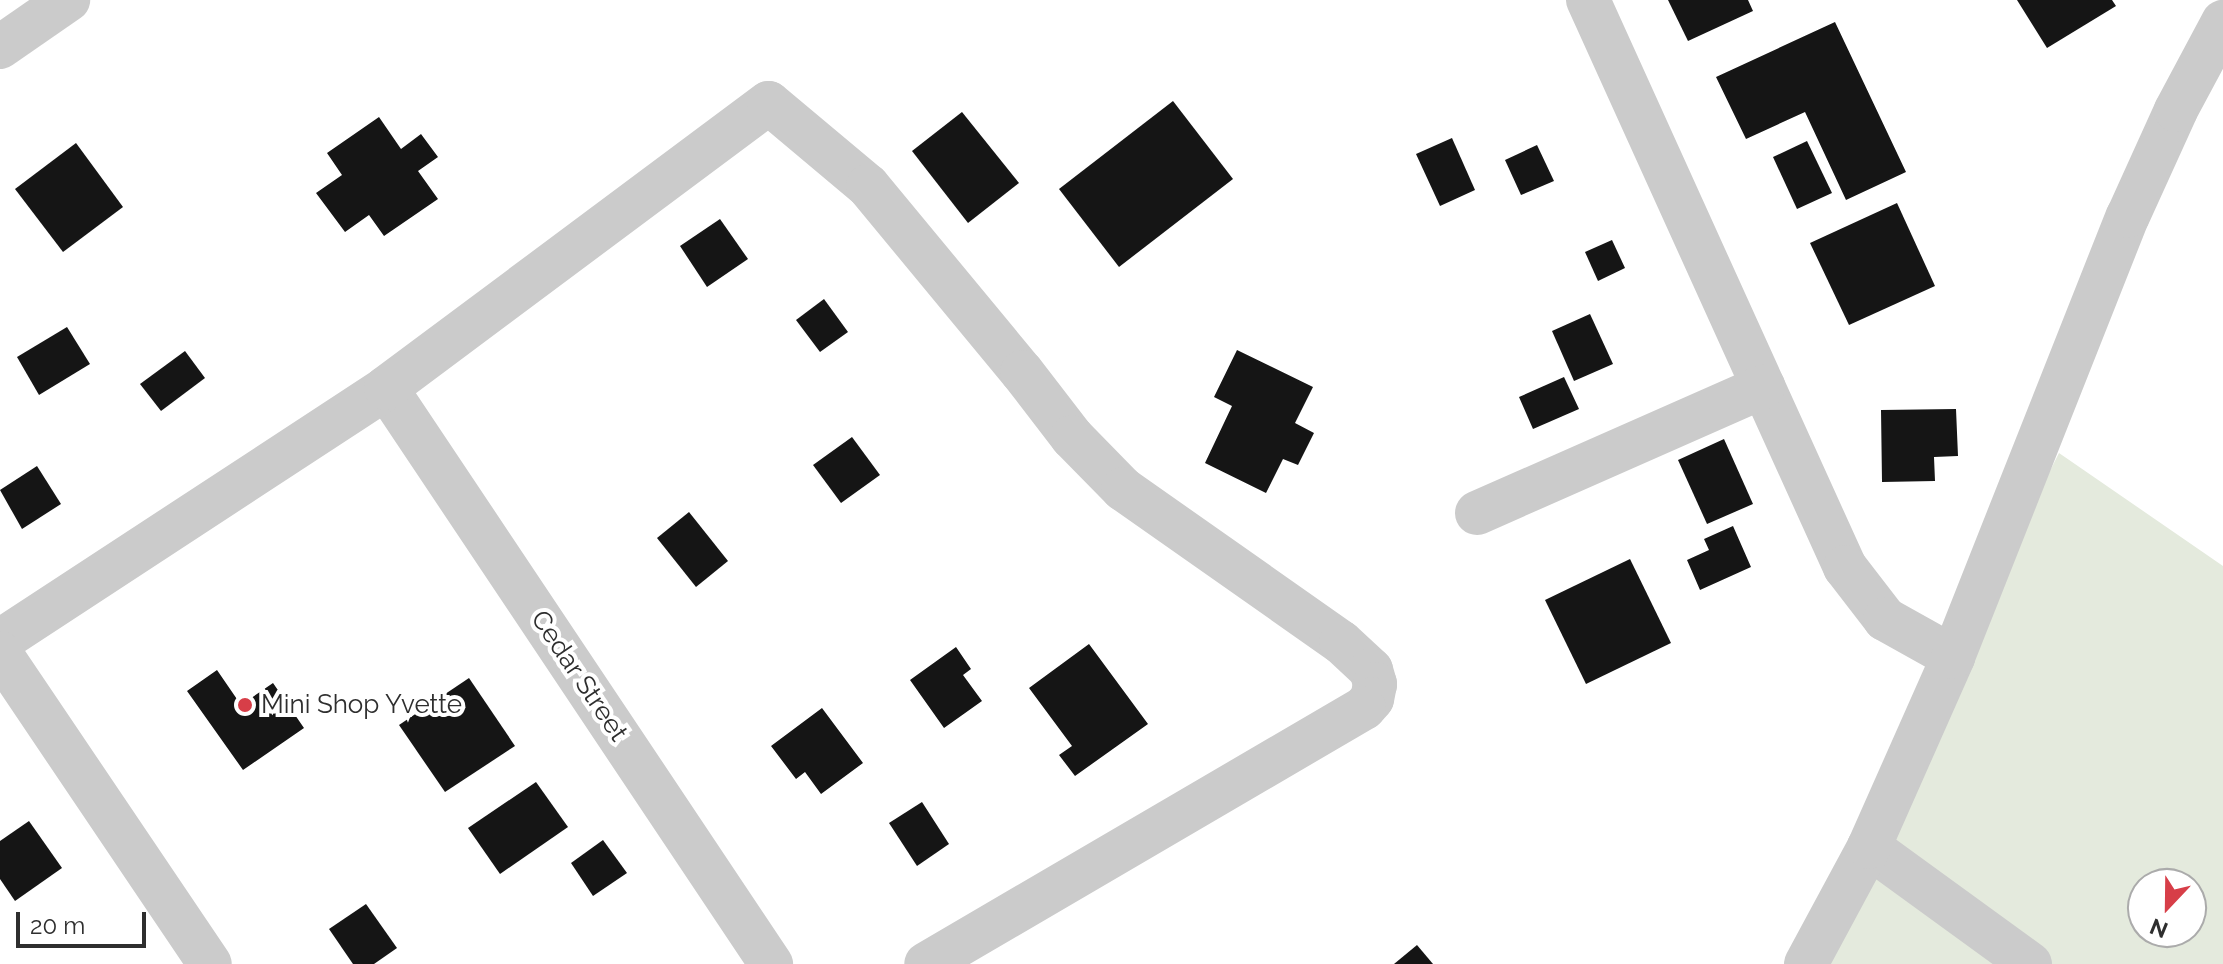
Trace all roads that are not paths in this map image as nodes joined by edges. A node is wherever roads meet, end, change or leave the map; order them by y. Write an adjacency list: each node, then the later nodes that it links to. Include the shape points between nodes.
1 (68, 0): 4 (street)
2 (1588, 0): 5 (street)
3 (2223, 22): 10 (street, via 2128,216)
4 (0, 47)
5 (1763, 387): 7 (street); 10 (street, via 1845,567 1885,619)
6 (386, 388): 8 (street); 13 (street, Cedar Street); 14 (street, via 769,103 868,186 1072,437 1123,489 1341,642 1371,670 1375,684 1364,708)
7 (1477, 513)
8 (0, 641)
9 (0, 653): 12 (street)
10 (1953, 657): 11 (street)
11 (1869, 847): 15 (street); 16 (street)
12 (210, 964)
13 (771, 964)
14 (926, 964)
15 (1806, 964)
16 (2030, 964)

